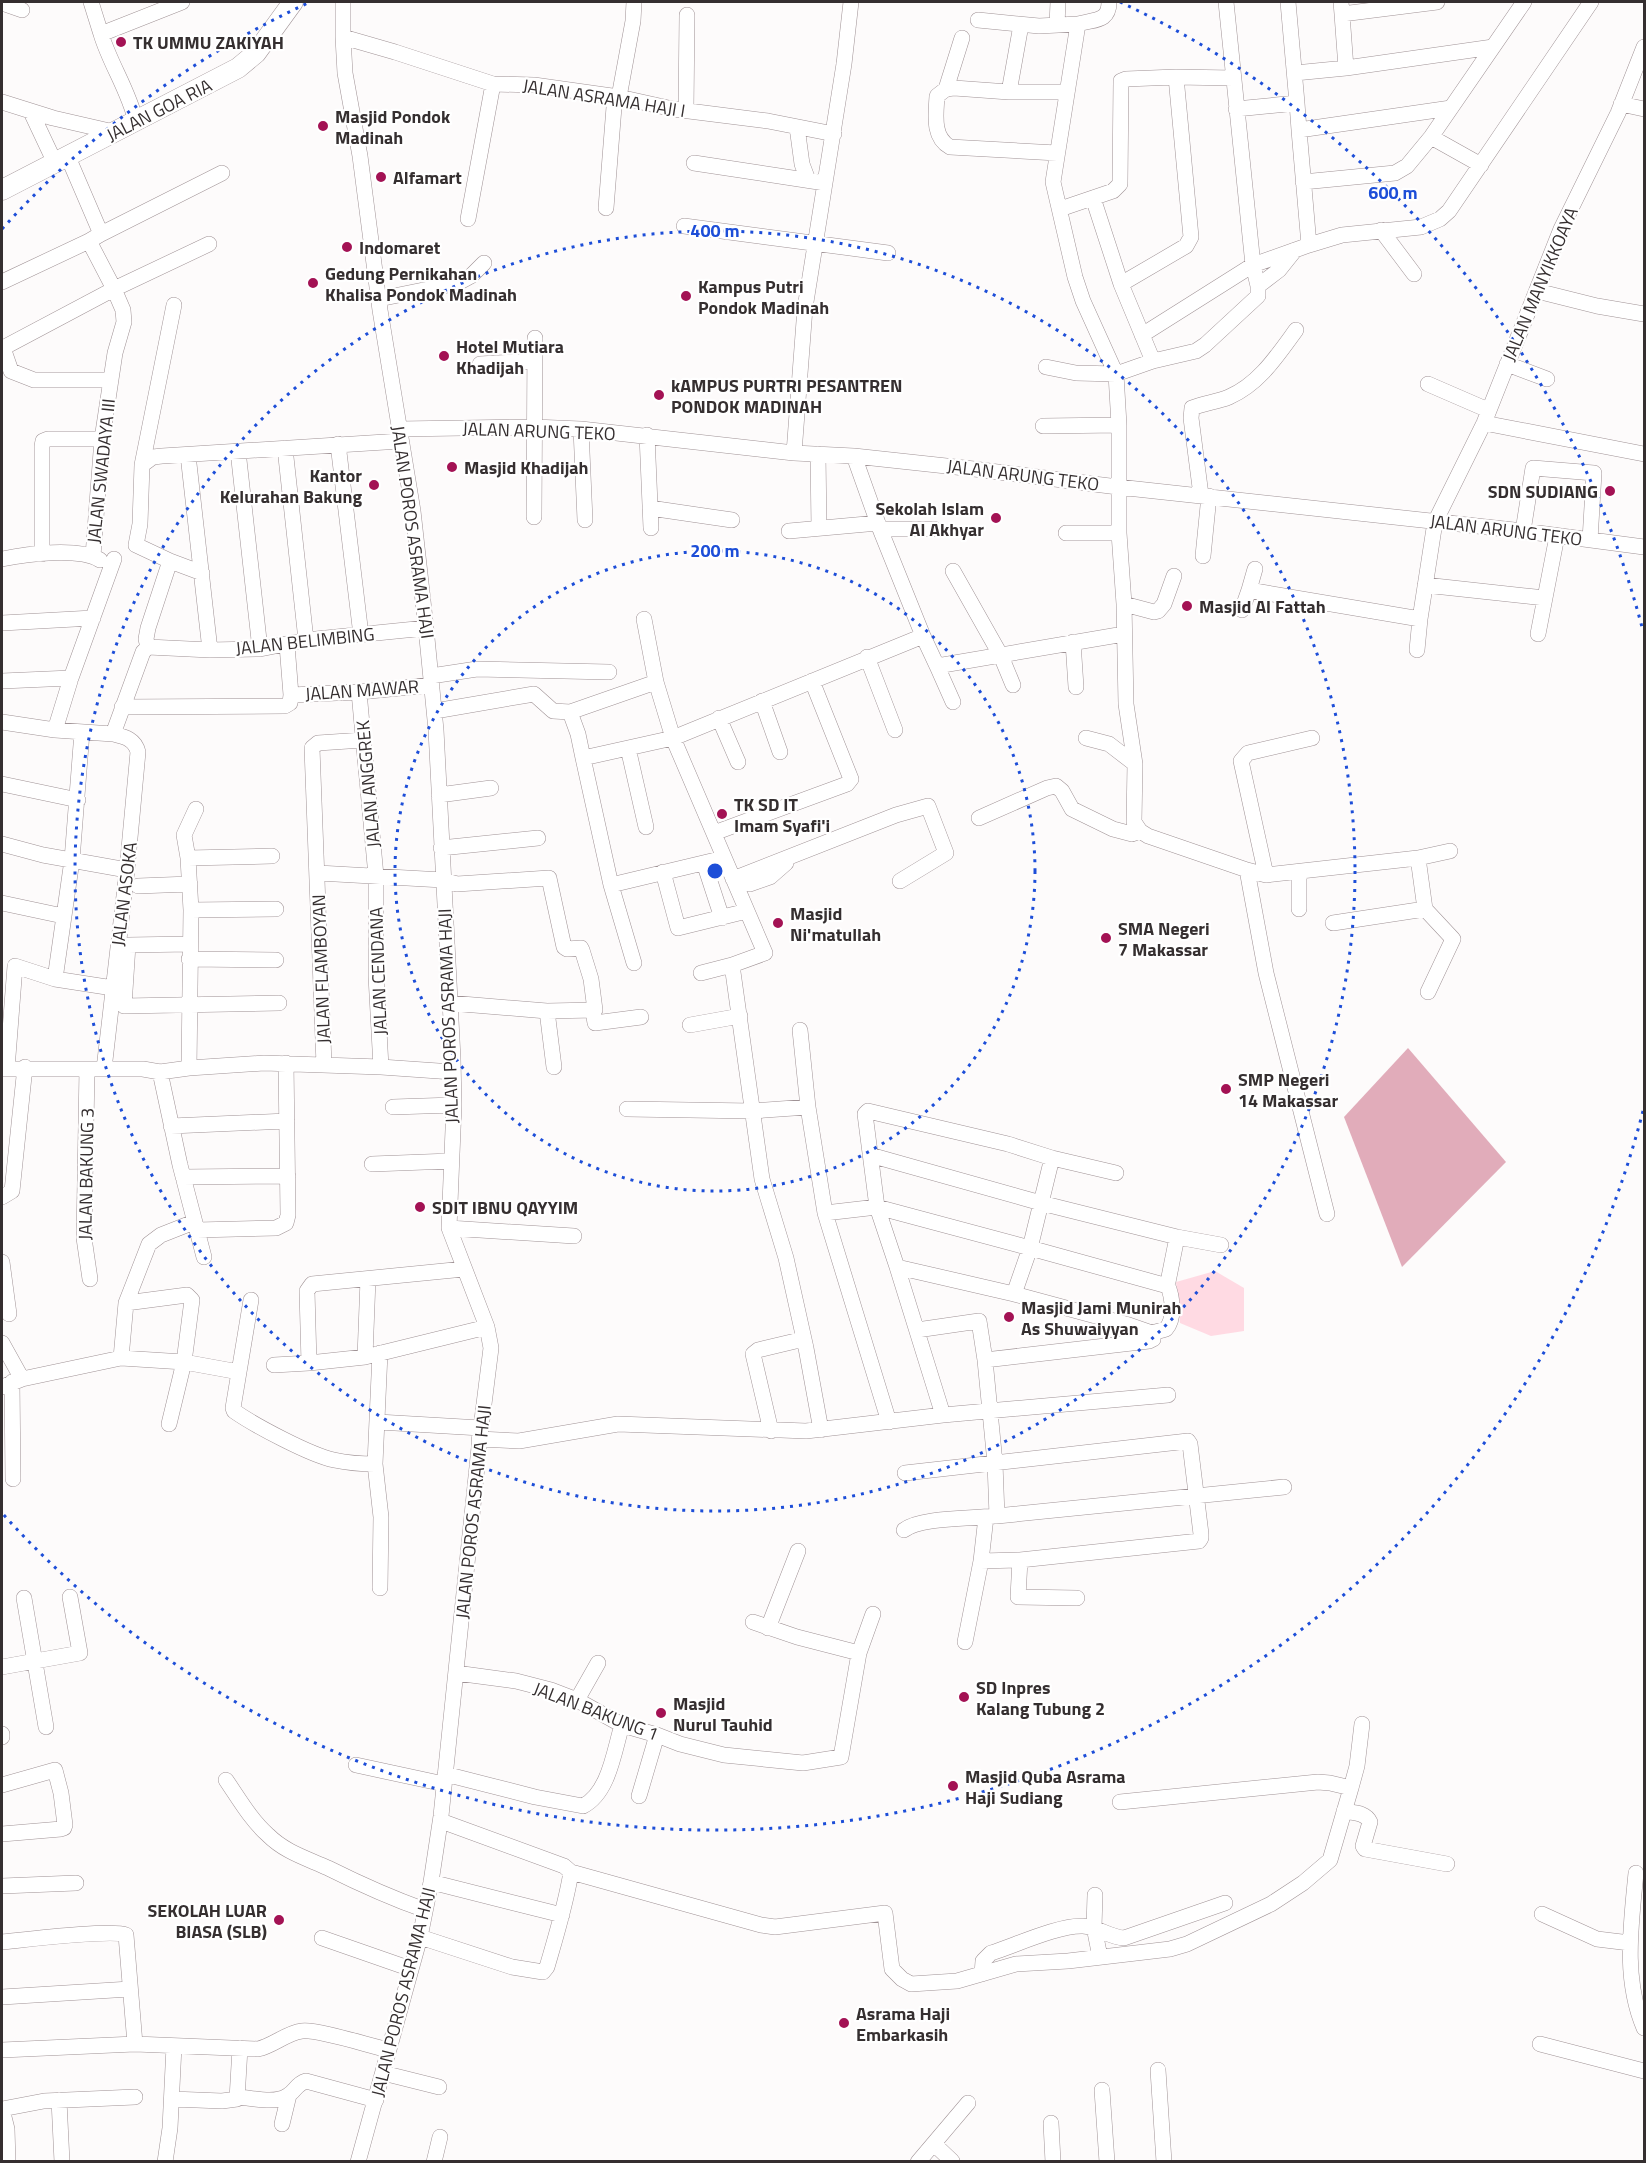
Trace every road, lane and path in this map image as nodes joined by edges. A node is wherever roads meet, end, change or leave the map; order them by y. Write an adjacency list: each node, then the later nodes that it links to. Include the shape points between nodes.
1 (91, 2): 22 (street)
2 (182, 2): 22 (street)
3 (293, 2): 44 (main road, JALAN GOA RIA, via 247,62)
4 (343, 2): 23 (street, JALAN POROS ASRAMA HAJI)
5 (634, 2): 35 (street)
6 (851, 2): 48 (street)
7 (1058, 2): 21 (street)
8 (1109, 2): 19 (street, via 1106,16)
9 (1226, 2): 30 (street)
10 (1288, 2): 28 (street)
11 (1437, 2): 15 (street)
12 (1524, 2): 25 (street)
13 (1591, 2): 53 (street)
14 (2, 3): 16 (street)
15 (1341, 8): 27 (street)
16 (22, 10)
17 (687, 15): 42 (street)
18 (978, 20): 20 (street)
19 (1078, 24): 21 (street); 34 (street)
20 (1021, 25): 21 (street); 33 (street)
21 (1057, 25)
22 (101, 34): 44 (street)
23 (343, 37): 31 (street, JALAN ASRAMA HAJI I); 78 (street, JALAN POROS ASRAMA HAJI, via 345,74)
24 (963, 38): 32 (street)
25 (1493, 47): 27 (street); 39 (street)
26 (1643, 53): 37 (street, JALAN MANYIKKOAYA)
27 (1346, 68): 28 (street)
28 (1295, 73): 36 (street)
29 (1176, 76): 30 (street); 59 (street, via 1121,81 1120,184); 74 (street, via 1191,237 1186,246)
30 (1233, 78): 40 (street)
31 (493, 84): 35 (street, JALAN ASRAMA HAJI I); 62 (street)
32 (946, 89): 33 (street); 50 (street, via 938,96 936,113 939,137 944,144)
33 (1010, 92): 34 (street)
34 (1067, 92): 50 (street)
35 (619, 97): 42 (street, JALAN ASRAMA HAJI I); 61 (street, via 614,107)
36 (1297, 103): 40 (street); 46 (street)
37 (1621, 104): 41 (street); 77 (street, JALAN MANYIKKOAYA, via 1561,229)
38 (4, 106): 43 (street)
39 (1451, 108): 46 (street); 49 (street)
40 (1236, 109): 71 (street)
41 (1644, 109)
42 (686, 110): 45 (street, JALAN ASRAMA HAJI I)
43 (31, 112): 47 (street); 51 (street)
44 (136, 122): 47 (main road, JALAN GOA RIA)
45 (797, 127): 48 (street, JALAN ASRAMA HAJI I); 55 (street)
46 (1299, 130): 56 (street)
47 (114, 132): 51 (main road, JALAN GOA RIA)
48 (834, 134): 57 (street)
49 (1431, 136): 53 (street); 56 (street, via 1400,172)
50 (1057, 153): 91 (street, via 1053,182 1076,277)
51 (61, 160): 58 (main road, JALAN GOA RIA); 65 (street)
52 (694, 163): 55 (street)
53 (1481, 165): 64 (street, via 1440,219 1421,227)
54 (222, 173): 65 (street)
55 (808, 180): 57 (street)
56 (1303, 182): 68 (street)
57 (825, 183): 66 (street)
58 (2, 190)
59 (1093, 198): 60 (street); 74 (street)
60 (1066, 207)
61 (606, 208)
62 (468, 219)
63 (684, 226): 66 (street)
64 (1381, 230): 68 (street, via 1342,235); 72 (street)
65 (94, 238): 73 (street); 76 (street)
66 (815, 243): 69 (street); 106 (street, via 805,308)
67 (209, 244): 76 (street)
68 (1302, 247): 71 (street); 75 (street)
69 (888, 253)
70 (484, 263): 78 (street, via 458,284)
71 (1253, 265): 75 (street); 82 (street)
72 (1414, 274)
73 (2, 282)
74 (1121, 284): 82 (street)
75 (1258, 286): 86 (street, via 1257,298 1206,345)
76 (114, 289): 84 (street); 93 (street, via 124,322)
77 (1537, 291): 80 (street); 88 (street, JALAN MANYIKKOAYA)
78 (379, 299): 100 (street, JALAN POROS ASRAMA HAJI)
79 (174, 305): 111 (street)
80 (1644, 314)
81 (1296, 330): 113 (street, via 1271,364 1244,388 1229,397 1192,408)
82 (1142, 335): 86 (street)
83 (535, 338): 85 (street)
84 (2, 346): 90 (street)
85 (533, 361): 87 (street); 98 (street)
86 (1153, 361): 91 (street)
87 (480, 364)
88 (1507, 364): 92 (street); 95 (street, JALAN MANYIKKOAYA)
89 (1046, 367): 91 (street)
90 (6, 372): 93 (street, JALAN SWADAYA III, via 34,380)
91 (1116, 374): 96 (street)
92 (1547, 379)
93 (111, 380): 102 (street, JALAN SWADAYA III)
94 (1428, 384): 95 (street)
95 (1486, 417): 108 (street); 118 (street, JALAN MANYIKKOAYA)
96 (1119, 425): 97 (street); 112 (street)
97 (1043, 426)
98 (534, 427): 99 (street, JALAN ARUNG TEKO); 100 (street, JALAN ARUNG TEKO); 115 (street)
99 (581, 429): 101 (street, JALAN ARUNG TEKO); 116 (street)
100 (400, 435): 103 (street, JALAN ARUNG TEKO); 148 (street, JALAN POROS ASRAMA HAJI)
101 (647, 435): 106 (street, JALAN ARUNG TEKO); 114 (street)
102 (102, 439): 130 (street, via 44,441); 131 (street, JALAN SWADAYA III)
103 (338, 444): 104 (street, JALAN ARUNG TEKO, via 320,441); 151 (street)
104 (285, 448): 105 (street, JALAN ARUNG TEKO); 153 (street)
105 (238, 451): 109 (street, JALAN ARUNG TEKO); 157 (street)
106 (794, 453): 107 (street, JALAN ARUNG TEKO)
107 (818, 454): 110 (street, JALAN ARUNG TEKO); 121 (street)
108 (1644, 454)
109 (188, 455): 111 (street, JALAN ARUNG TEKO, via 153,457); 137 (street)
110 (854, 456): 112 (street, JALAN ARUNG TEKO); 119 (street)
111 (142, 465): 134 (street, via 136,545)
112 (1118, 487): 113 (street, JALAN ARUNG TEKO); 126 (street)
113 (1205, 496): 118 (street, JALAN ARUNG TEKO); 132 (street)
114 (650, 508): 117 (street); 120 (street)
115 (534, 517)
116 (585, 520)
117 (732, 520)
118 (1436, 522): 124 (street, JALAN ARUNG TEKO); 139 (street, JALAN MANYIKKOAYA)
119 (879, 526): 121 (street); 122 (street); 152 (street)
120 (651, 528)
121 (819, 528): 123 (street)
122 (934, 529)
123 (789, 531)
124 (1523, 531): 127 (street, JALAN ARUNG TEKO); 128 (street, via 1533,468 1594,473)
125 (1066, 533): 126 (street)
126 (1119, 533): 142 (street)
127 (1557, 536): 128 (street, JALAN ARUNG TEKO); 141 (street)
128 (1590, 540): 129 (street, JALAN ARUNG TEKO)
129 (1644, 547)
130 (42, 554): 131 (street); 133 (street)
131 (93, 556): 144 (street, via 102,562 114,559)
132 (1203, 556)
133 (2, 559)
134 (170, 561): 137 (street); 156 (street, via 148,628)
135 (1255, 569): 140 (street)
136 (953, 570): 160 (street)
137 (202, 573): 158 (street)
138 (1174, 576): 142 (street, via 1158,611)
139 (1425, 585): 141 (street); 145 (street, JALAN MANYIKKOAYA)
140 (1250, 590): 143 (street); 145 (street)
141 (1545, 597): 150 (street)
142 (1124, 604): 149 (street)
143 (1242, 610)
144 (93, 618): 147 (street); 164 (street)
145 (1420, 619): 159 (street, JALAN MANYIKKOAYA)
146 (644, 620): 168 (street)
147 (2, 623)
148 (426, 628): 151 (street, JALAN BELIMBING); 166 (street, JALAN POROS ASRAMA HAJI)
149 (1124, 634): 154 (street); 192 (street, via 1126,704)
150 (1538, 634)
151 (361, 635): 153 (street, JALAN BELIMBING)
152 (923, 636): 161 (street); 162 (street)
153 (306, 640): 155 (street, JALAN BELIMBING)
154 (1073, 642): 160 (street); 170 (street)
155 (287, 645): 157 (street, JALAN BELIMBING); 172 (street)
156 (148, 647): 158 (street, JALAN BELIMBING); 175 (street)
157 (260, 649): 158 (street, JALAN BELIMBING)
158 (210, 650)
159 (1418, 650)
160 (1001, 656): 162 (street); 169 (street)
161 (867, 657): 167 (street); 181 (street)
162 (937, 666): 174 (street)
163 (609, 672): 166 (street, JALAN MAWAR, via 477,669)
164 (71, 678): 165 (street); 180 (street)
165 (2, 681)
166 (432, 681): 171 (street, JALAN MAWAR); 176 (street, JALAN POROS ASRAMA HAJI)
167 (812, 681): 173 (street); 201 (street, via 850,779 847,784)
168 (656, 682): 177 (street); 184 (street)
169 (1013, 685)
170 (1076, 687)
171 (359, 692): 172 (street, JALAN MAWAR); 187 (street, JALAN ANGGREK)
172 (291, 695): 175 (street, via 290,703 278,707)
173 (762, 701): 178 (street); 189 (street)
174 (953, 702)
175 (122, 706): 183 (street)
176 (435, 711): 177 (street, via 534,694 553,711); 195 (street, JALAN POROS ASRAMA HAJI)
177 (570, 712): 190 (street)
178 (719, 718): 184 (street); 191 (street)
179 (2, 722): 180 (street)
180 (55, 730): 182 (street)
181 (895, 730)
182 (82, 732): 183 (street); 196 (street)
183 (113, 734): 212 (street, JALAN ASOKA, via 128,738 138,753)
184 (674, 738): 188 (street); 201 (street)
185 (1086, 738): 192 (street, via 1109,744)
186 (1312, 738): 217 (street, via 1248,753 1241,760)
187 (363, 740): 216 (street, JALAN FLAMBOYAN, via 318,743 312,748); 218 (street, JALAN ANGGREK)
188 (628, 748): 190 (street); 199 (street)
189 (780, 752)
190 (584, 758): 223 (street)
191 (738, 762)
192 (1135, 764): 200 (street, via 1134,822)
193 (2, 784): 196 (street)
194 (491, 788): 195 (street)
195 (439, 795): 204 (street, JALAN POROS ASRAMA HAJI)
196 (78, 800): 210 (street)
197 (196, 809): 207 (street, via 184,835)
198 (979, 818): 200 (street, via 1056,786 1072,809 1113,829 1132,834)
199 (646, 827)
200 (1140, 831): 213 (street)
201 (714, 833): 208 (street)
202 (538, 838): 204 (street)
203 (2, 844): 210 (street)
204 (441, 848): 220 (street, JALAN POROS ASRAMA HAJI)
205 (1449, 851): 209 (street)
206 (272, 856): 207 (street)
207 (188, 858): 222 (street)
208 (724, 858): 211 (street); 219 (street)
209 (1419, 858): 215 (street); 228 (street)
210 (72, 860): 212 (street); 231 (street)
211 (704, 863): 214 (street); 232 (street)
212 (128, 870): 241 (street, JALAN ASOKA)
213 (1247, 870): 217 (street); 281 (street, via 1266,973)
214 (663, 872): 223 (street); 232 (street, via 678,928)
215 (1299, 872): 217 (street); 227 (street)
216 (318, 873): 218 (street); 253 (street, JALAN FLAMBOYAN)
217 (1266, 874)
218 (376, 876): 220 (street); 256 (street, JALAN CENDANA)
219 (738, 877): 221 (street, via 928,806 946,853); 230 (street)
220 (442, 880): 244 (street, JALAN POROS ASRAMA HAJI); 247 (street, via 457,884 549,878 564,947 582,951 591,979)
221 (900, 881)
222 (190, 885): 224 (street); 229 (street)
223 (611, 885): 236 (street)
224 (138, 886)
225 (2, 903): 231 (street)
226 (276, 909): 229 (street)
227 (1299, 909)
228 (1425, 909): 233 (street); 242 (street, via 1453,939)
229 (191, 910): 234 (street)
230 (747, 911): 232 (street); 237 (street, via 765,953)
231 (63, 916): 240 (street)
232 (722, 918)
233 (1334, 923)
234 (190, 952): 235 (street); 245 (street); 245 (street, via 128,945 124,1006)
235 (276, 960)
236 (634, 963)
237 (732, 965): 239 (street); 248 (street)
238 (8, 972): 240 (street); 258 (street)
239 (701, 973)
240 (55, 979): 241 (street)
241 (113, 988): 260 (street, JALAN ASOKA)
242 (1428, 992)
243 (279, 1003): 245 (street)
244 (450, 1003): 246 (street); 262 (street, JALAN POROS ASRAMA HAJI)
245 (189, 1005): 257 (street)
246 (547, 1011): 247 (street); 254 (street)
247 (594, 1011): 249 (street, via 595,1023)
248 (740, 1016): 250 (street); 267 (street)
249 (641, 1017)
250 (690, 1025)
251 (800, 1030): 265 (street)
252 (286, 1064): 253 (street); 257 (street); 268 (street)
253 (324, 1065): 256 (street)
254 (554, 1066)
255 (24, 1067): 258 (street); 259 (street); 277 (street, via 13,1187 10,1194)
256 (381, 1067): 262 (street)
257 (189, 1068): 261 (street)
258 (4, 1069)
259 (87, 1069): 260 (street); 292 (street, JALAN BAKUNG 3, via 84,1238)
260 (104, 1069): 261 (street)
261 (160, 1072): 269 (street)
262 (453, 1072): 263 (street, JALAN POROS ASRAMA HAJI)
263 (454, 1105): 264 (street); 272 (street, JALAN POROS ASRAMA HAJI)
264 (393, 1107)
265 (808, 1107): 267 (street); 280 (street)
266 (627, 1109): 267 (street)
267 (752, 1111): 302 (street, via 764,1189 786,1258)
268 (287, 1121): 269 (street); 275 (street)
269 (171, 1126): 276 (street)
270 (870, 1155): 271 (street, via 867,1111 962,1132); 278 (street); 279 (street)
271 (1052, 1158): 274 (street); 278 (street)
272 (451, 1161): 273 (street); 283 (street, JALAN POROS ASRAMA HAJI)
273 (372, 1164)
274 (1116, 1173)
275 (288, 1176): 276 (street); 282 (street, via 288,1219 283,1226)
276 (183, 1177): 282 (street)
277 (2, 1197)
278 (1041, 1203): 285 (street); 287 (street)
279 (877, 1207): 280 (street); 287 (street); 290 (street)
280 (825, 1213): 317 (street)
281 (1327, 1214)
282 (195, 1226): 288 (street); 297 (street, via 161,1235 149,1244)
283 (449, 1228): 284 (street); 291 (street, JALAN POROS ASRAMA HAJI)
284 (574, 1236)
285 (1177, 1237): 286 (street); 294 (street)
286 (1221, 1245)
287 (1030, 1248): 294 (street); 295 (street)
288 (204, 1257)
289 (2, 1262): 298 (street)
290 (897, 1267): 295 (street); 300 (street)
291 (464, 1269): 293 (street); 299 (street, JALAN POROS ASRAMA HAJI)
292 (90, 1279)
293 (368, 1279): 305 (street); 309 (street, via 315,1283 309,1287)
294 (1167, 1284): 301 (street, via 1171,1295 1170,1324)
295 (1014, 1294): 301 (street)
296 (251, 1300): 311 (street)
297 (126, 1303): 306 (street); 308 (street, via 189,1296 192,1302)
298 (9, 1314)
299 (487, 1328): 304 (street); 321 (street, JALAN POROS ASRAMA HAJI, via 491,1348)
300 (918, 1330): 307 (street, via 979,1321); 315 (street)
301 (1152, 1333): 307 (street, via 1153,1339 1149,1341)
302 (804, 1339): 319 (street); 320 (street, via 753,1354)
303 (2, 1343): 312 (street)
304 (380, 1353): 305 (street); 316 (street)
305 (365, 1357): 309 (street)
306 (121, 1358): 308 (street); 312 (street)
307 (985, 1360): 314 (street)
308 (184, 1362): 311 (street); 318 (street)
309 (309, 1363): 310 (street)
310 (274, 1365)
311 (239, 1372): 323 (street, via 233,1408 237,1413 326,1458)
312 (12, 1383): 325 (street)
313 (1168, 1395): 314 (street)
314 (991, 1411): 315 (street); 322 (street)
315 (943, 1415): 317 (street)
316 (378, 1422): 321 (street); 323 (street)
317 (889, 1422): 319 (street)
318 (169, 1424)
319 (821, 1430): 320 (street)
320 (771, 1431): 321 (street, via 618,1424 519,1441)
321 (480, 1434): 345 (street, JALAN POROS ASRAMA HAJI)
322 (995, 1463): 324 (street); 327 (street, via 1188,1441); 328 (street)
323 (375, 1464): 333 (street, via 381,1517)
324 (905, 1473)
325 (13, 1479)
326 (1284, 1488): 327 (street)
327 (1198, 1496): 328 (street); 331 (street, via 1198,1541)
328 (991, 1516): 329 (street, via 912,1525); 332 (street)
329 (903, 1530)
330 (798, 1551): 339 (street)
331 (1020, 1560): 332 (street); 336 (street, via 1018,1597)
332 (981, 1561): 340 (street)
333 (380, 1588)
334 (70, 1597): 342 (street, via 80,1653)
335 (24, 1598): 342 (street)
336 (1077, 1598)
337 (873, 1614): 341 (street)
338 (753, 1622): 339 (street)
339 (768, 1628): 341 (street)
340 (965, 1642)
341 (859, 1653): 350 (street, JALAN BAKUNG 1, via 841,1757 803,1763 765,1760 724,1755)
342 (35, 1661): 344 (street); 349 (street)
343 (598, 1663): 346 (street)
344 (2, 1667)
345 (456, 1673): 346 (street, JALAN BAKUNG 1, via 516,1682); 352 (street, JALAN POROS ASRAMA HAJI)
346 (577, 1700): 348 (street, JALAN BAKUNG 1)
347 (1362, 1724): 355 (street)
348 (622, 1725): 350 (street, JALAN BAKUNG 1); 352 (street, via 602,1789 583,1806)
349 (46, 1727)
350 (657, 1735): 356 (street)
351 (356, 1765): 352 (street)
352 (445, 1779): 359 (street, JALAN POROS ASRAMA HAJI)
353 (226, 1780): 369 (street, via 258,1825 290,1852)
354 (2, 1785): 360 (street, via 55,1770 65,1825 61,1829)
355 (1351, 1788): 357 (street, via 1318,1782); 358 (street)
356 (639, 1796)
357 (1120, 1802)
358 (1344, 1811): 361 (street, via 1368,1817 1365,1849); 377 (street, via 1329,1860 1281,1899 1187,1944)
359 (441, 1821): 362 (street, via 564,1866); 364 (street, JALAN POROS ASRAMA HAJI)
360 (2, 1834)
361 (1447, 1864)
362 (570, 1872): 371 (street); 379 (street, via 760,1925 885,1913 892,1969 902,1979 911,1984 957,1981)
363 (1636, 1873): 376 (street)
364 (431, 1882): 369 (street, JALAN POROS ASRAMA HAJI); 371 (street)
365 (76, 1883): 366 (street)
366 (2, 1886)
367 (1095, 1895): 372 (street)
368 (1226, 1903): 372 (street, via 1124,1938)
369 (425, 1910): 373 (street, JALAN POROS ASRAMA HAJI)
370 (1542, 1914): 376 (street, via 1597,1939)
371 (562, 1915): 373 (street, via 543,1972 512,1967)
372 (1094, 1928): 377 (street); 379 (street, via 1059,1930 992,1953 983,1961)
373 (420, 1937): 378 (street, JALAN POROS ASRAMA HAJI)
374 (322, 1938): 378 (street)
375 (2, 1941): 380 (street, via 126,1935)
376 (1630, 1943): 382 (street, via 1634,2000)
377 (1100, 1958): 379 (street, via 1016,1964)
378 (411, 1969): 388 (street, JALAN POROS ASRAMA HAJI)
379 (982, 1974)
380 (130, 1989): 381 (street); 383 (street)
381 (2, 1997)
382 (1644, 2028)
383 (135, 2044): 385 (street); 387 (street)
384 (1540, 2044): 390 (street)
385 (174, 2046): 386 (street); 397 (street)
386 (240, 2048): 388 (street, via 265,2047 295,2033 310,2031); 396 (street)
387 (2, 2050)
388 (389, 2050): 391 (street, JALAN POROS ASRAMA HAJI)
389 (1158, 2070): 415 (street)
390 (1644, 2070)
391 (383, 2073): 392 (street); 399 (street, JALAN POROS ASRAMA HAJI)
392 (439, 2087)
393 (1102, 2090): 414 (street)
394 (289, 2095): 396 (street, via 278,2100); 399 (street, via 297,2084 306,2081); 403 (street)
395 (135, 2097): 398 (street)
396 (238, 2097): 397 (street, via 222,2101)
397 (172, 2099): 409 (street)
398 (59, 2100): 401 (street); 408 (street)
399 (376, 2100): 410 (street, JALAN POROS ASRAMA HAJI)
400 (969, 2103): 405 (street)
401 (2, 2109): 407 (street)
402 (1051, 2123): 413 (street)
403 (282, 2124)
404 (440, 2137): 411 (street)
405 (934, 2144): 406 (street); 412 (street)
406 (952, 2161)
407 (8, 2162)
408 (62, 2162)
409 (165, 2162)
410 (358, 2162)
411 (434, 2162)
412 (918, 2162)
413 (1053, 2162)
414 (1107, 2162)
415 (1164, 2162)

